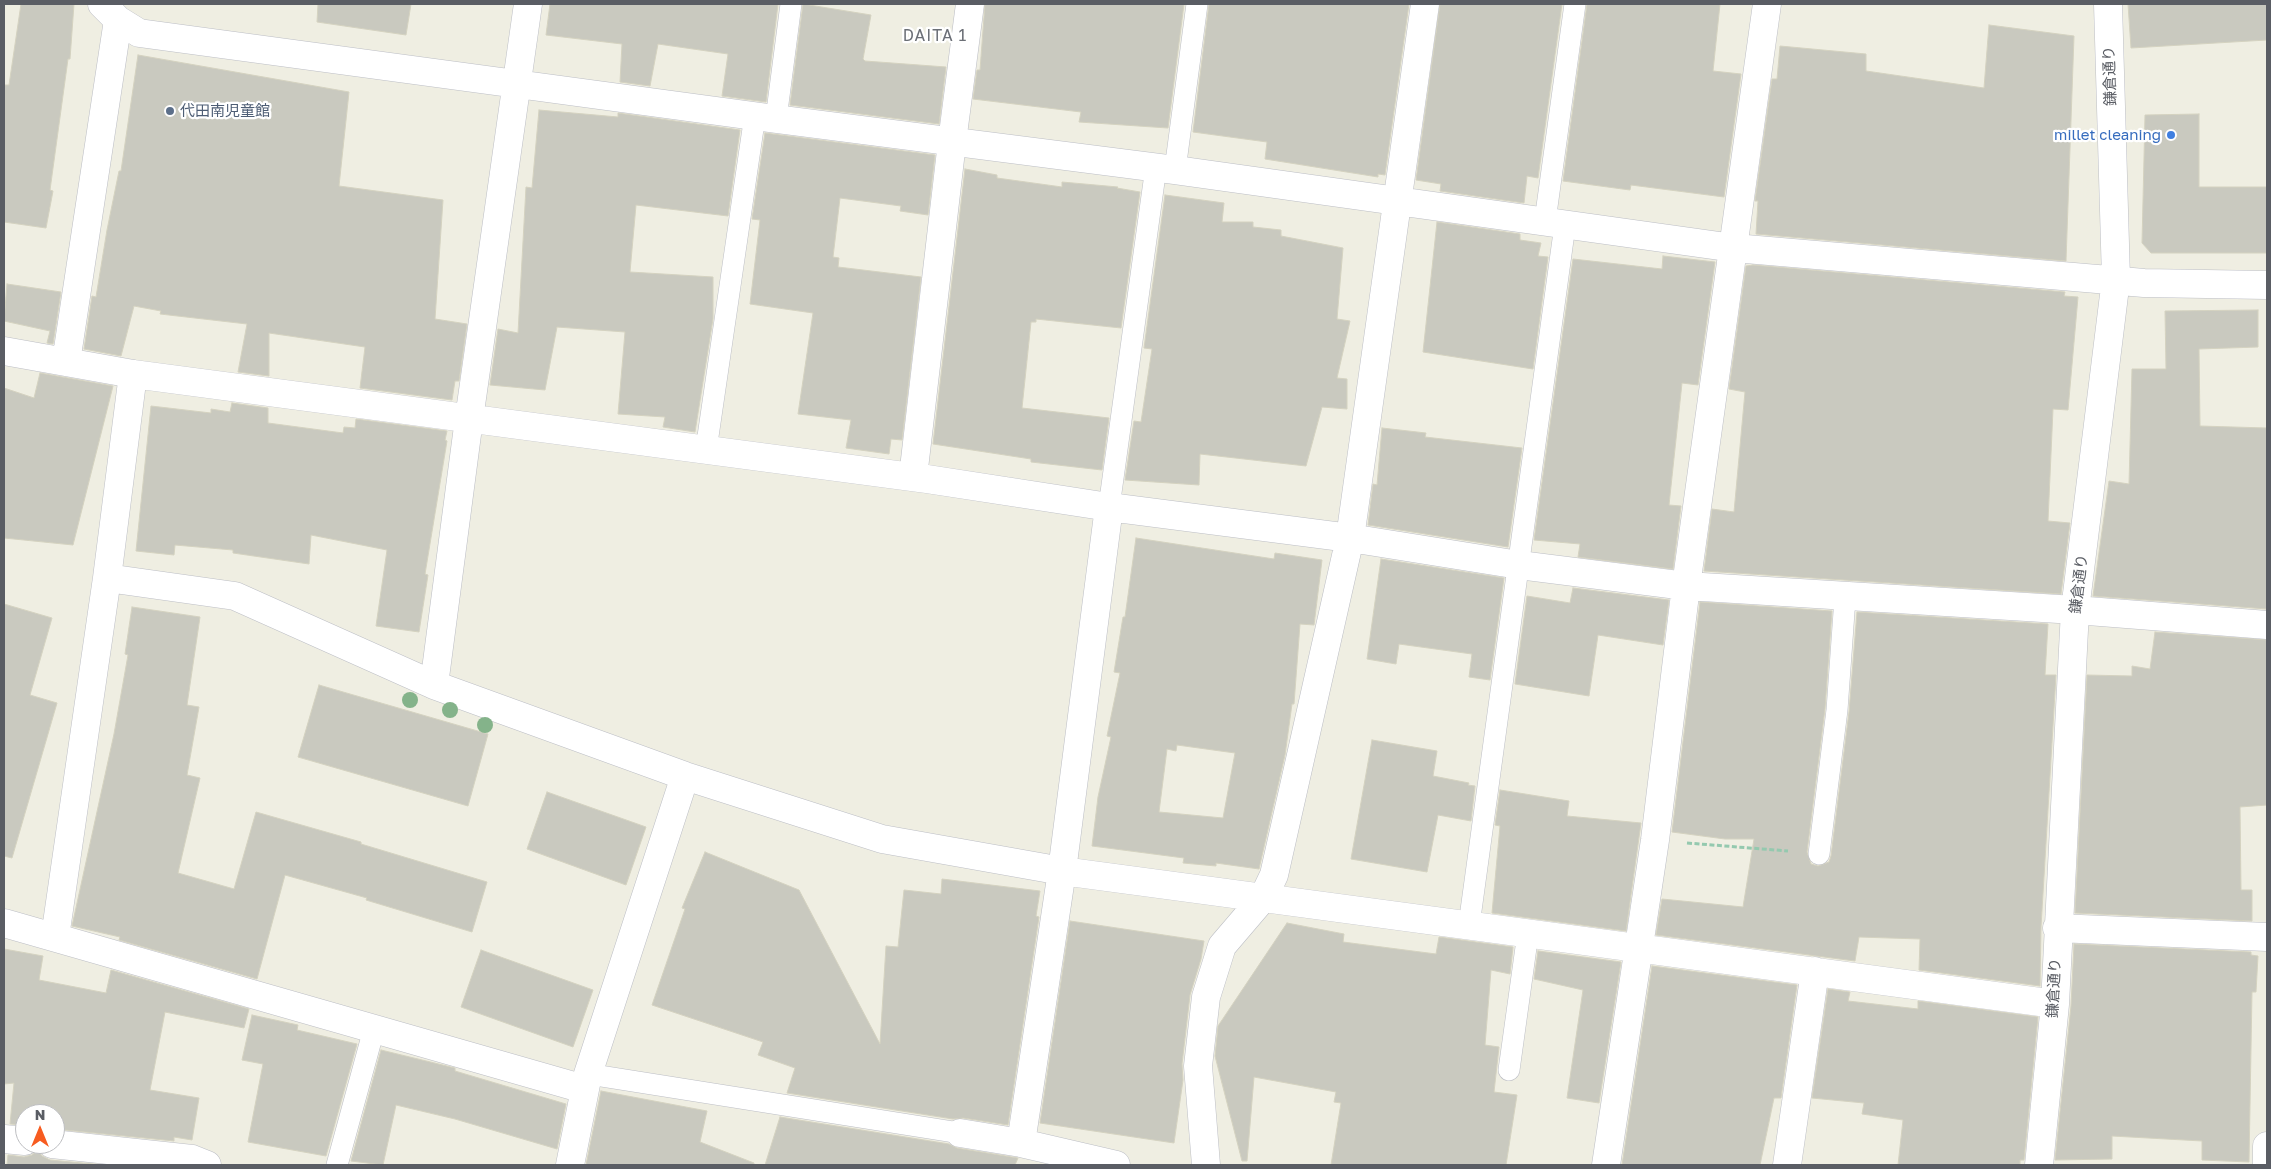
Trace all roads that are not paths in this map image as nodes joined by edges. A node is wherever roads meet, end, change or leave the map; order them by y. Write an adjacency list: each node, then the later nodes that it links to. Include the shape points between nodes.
1 (528, 4): 10 (street)
2 (791, 4): 11 (lane)
3 (970, 4): 12 (street)
4 (1198, 4): 13 (lane)
5 (1425, 4): 14 (street)
6 (1575, 4): 15 (lane)
7 (1767, 4): 16 (street)
8 (2108, 4): 17 (street, 鎌倉通り)
9 (110, 12): 10 (street, via 139,33); 20 (street)
10 (517, 83): 11 (street); 22 (street)
11 (765, 117): 12 (street); 23 (lane)
12 (952, 142): 13 (street); 24 (street)
13 (1166, 168): 14 (street); 25 (lane)
14 (1398, 201): 15 (street); 26 (street)
15 (1555, 223): 16 (street); 27 (lane)
16 (1734, 248): 17 (street); 29 (street)
17 (2116, 279): 18 (street, via 2144,283); 31 (street, 鎌倉通り)
18 (2267, 285)
19 (4, 351): 20 (street)
20 (66, 362): 21 (street)
21 (133, 374): 22 (street); 28 (street)
22 (469, 420): 23 (street); 33 (street)
23 (706, 450): 24 (street)
24 (913, 477): 25 (street)
25 (1109, 507): 26 (street); 36 (street)
26 (1350, 538): 27 (street); 37 (street, via 1274,875)
27 (1519, 564): 29 (street); 39 (lane)
28 (107, 578): 33 (street, via 235,596); 42 (street)
29 (1686, 586): 30 (street); 44 (street, via 1655,840)
30 (1845, 598): 31 (street); 35 (lane)
31 (2075, 610): 32 (street); 40 (street, 鎌倉通り)
32 (2267, 625)
33 (434, 685): 34 (street)
34 (685, 776): 36 (street, via 882,839); 49 (street)
35 (1819, 854)
36 (1062, 871): 37 (street); 51 (street)
37 (1263, 898): 39 (street); 58 (street, via 1222,946 1206,997 1198,1066)
38 (4, 923): 42 (street)
39 (1468, 925): 41 (street)
40 (2057, 928): 43 (street); 46 (street, 鎌倉通り)
41 (1528, 933): 44 (street); 48 (lane)
42 (55, 937): 47 (street)
43 (2267, 937)
44 (1638, 946): 45 (street); 59 (street)
45 (1815, 971): 46 (street); 60 (street)
46 (2055, 1004): 61 (street, 鎌倉通り)
47 (374, 1028): 49 (street); 55 (lane)
48 (1509, 1070)
49 (586, 1082): 50 (lane); 56 (street)
50 (960, 1133): 51 (street)
51 (1021, 1142): 57 (street)
52 (65, 1145): 54 (street, via 192,1159)
53 (2267, 1146): 62 (street)
54 (206, 1165)
55 (336, 1165)
56 (570, 1165)
57 (1116, 1165)
58 (1206, 1165)
59 (1606, 1165)
60 (1787, 1165)
61 (2039, 1165)
62 (2266, 1165)

